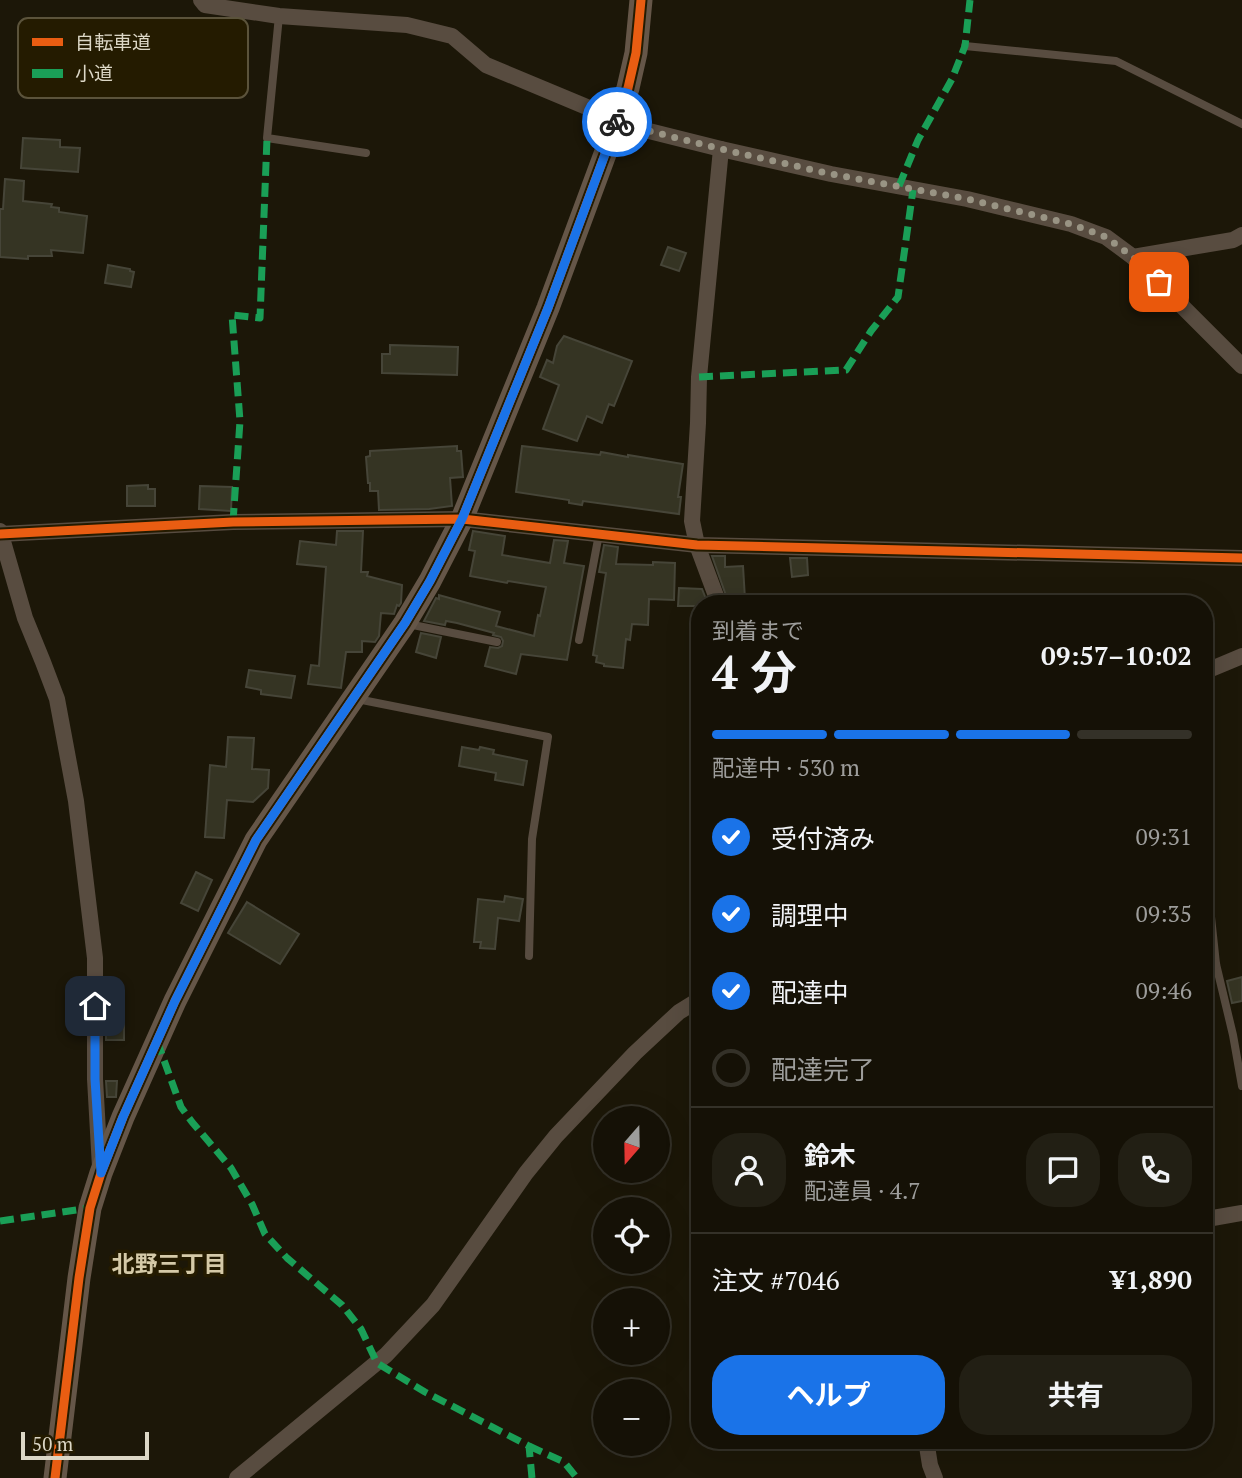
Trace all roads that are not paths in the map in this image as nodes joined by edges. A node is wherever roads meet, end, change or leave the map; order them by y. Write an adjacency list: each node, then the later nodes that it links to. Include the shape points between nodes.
1 (201, 0): 3 (street, via 205,5)
2 (641, 0): 5 (street, via 636,54)
3 (279, 16): 5 (street, via 407,24 452,36 486,65); 8 (lane, via 267,138)
4 (965, 46): 6 (lane, via 1116,61)
5 (618, 119): 7 (street); 12 (street)
6 (1242, 124)
7 (721, 149): 10 (street, via 1071,224 1106,237); 15 (street, via 699,377 692,521)
8 (366, 153)
9 (1242, 235): 10 (street)
10 (1133, 257): 11 (street)
11 (1242, 366)
12 (462, 519): 13 (street, via 233,522); 14 (street); 18 (street)
13 (0, 533): 32 (street, via 25,618 57,699 76,801 95,958)
14 (599, 534): 15 (street); 19 (lane)
15 (697, 545): 16 (street); 17 (street)
16 (1242, 558)
17 (716, 595)
18 (405, 623): 20 (lane); 23 (street)
19 (579, 640)
20 (497, 642)
21 (1242, 656): 22 (street)
22 (1213, 668)
23 (354, 699): 25 (lane, via 548,737 531,839); 32 (street, via 256,840 175,1001)
24 (1213, 936): 26 (lane)
25 (529, 956)
26 (1216, 964): 27 (lane); 30 (lane)
27 (1213, 966)
28 (691, 1005): 37 (street, via 635,1052 556,1136 433,1305 386,1355)
29 (1242, 1030): 30 (lane)
30 (1233, 1035): 31 (lane)
31 (1242, 1086)
32 (101, 1173): 36 (street, via 90,1208 79,1278)
33 (1242, 1213): 34 (street)
34 (1213, 1218)
35 (927, 1449): 38 (street)
36 (55, 1478)
37 (237, 1478)
38 (935, 1478)

